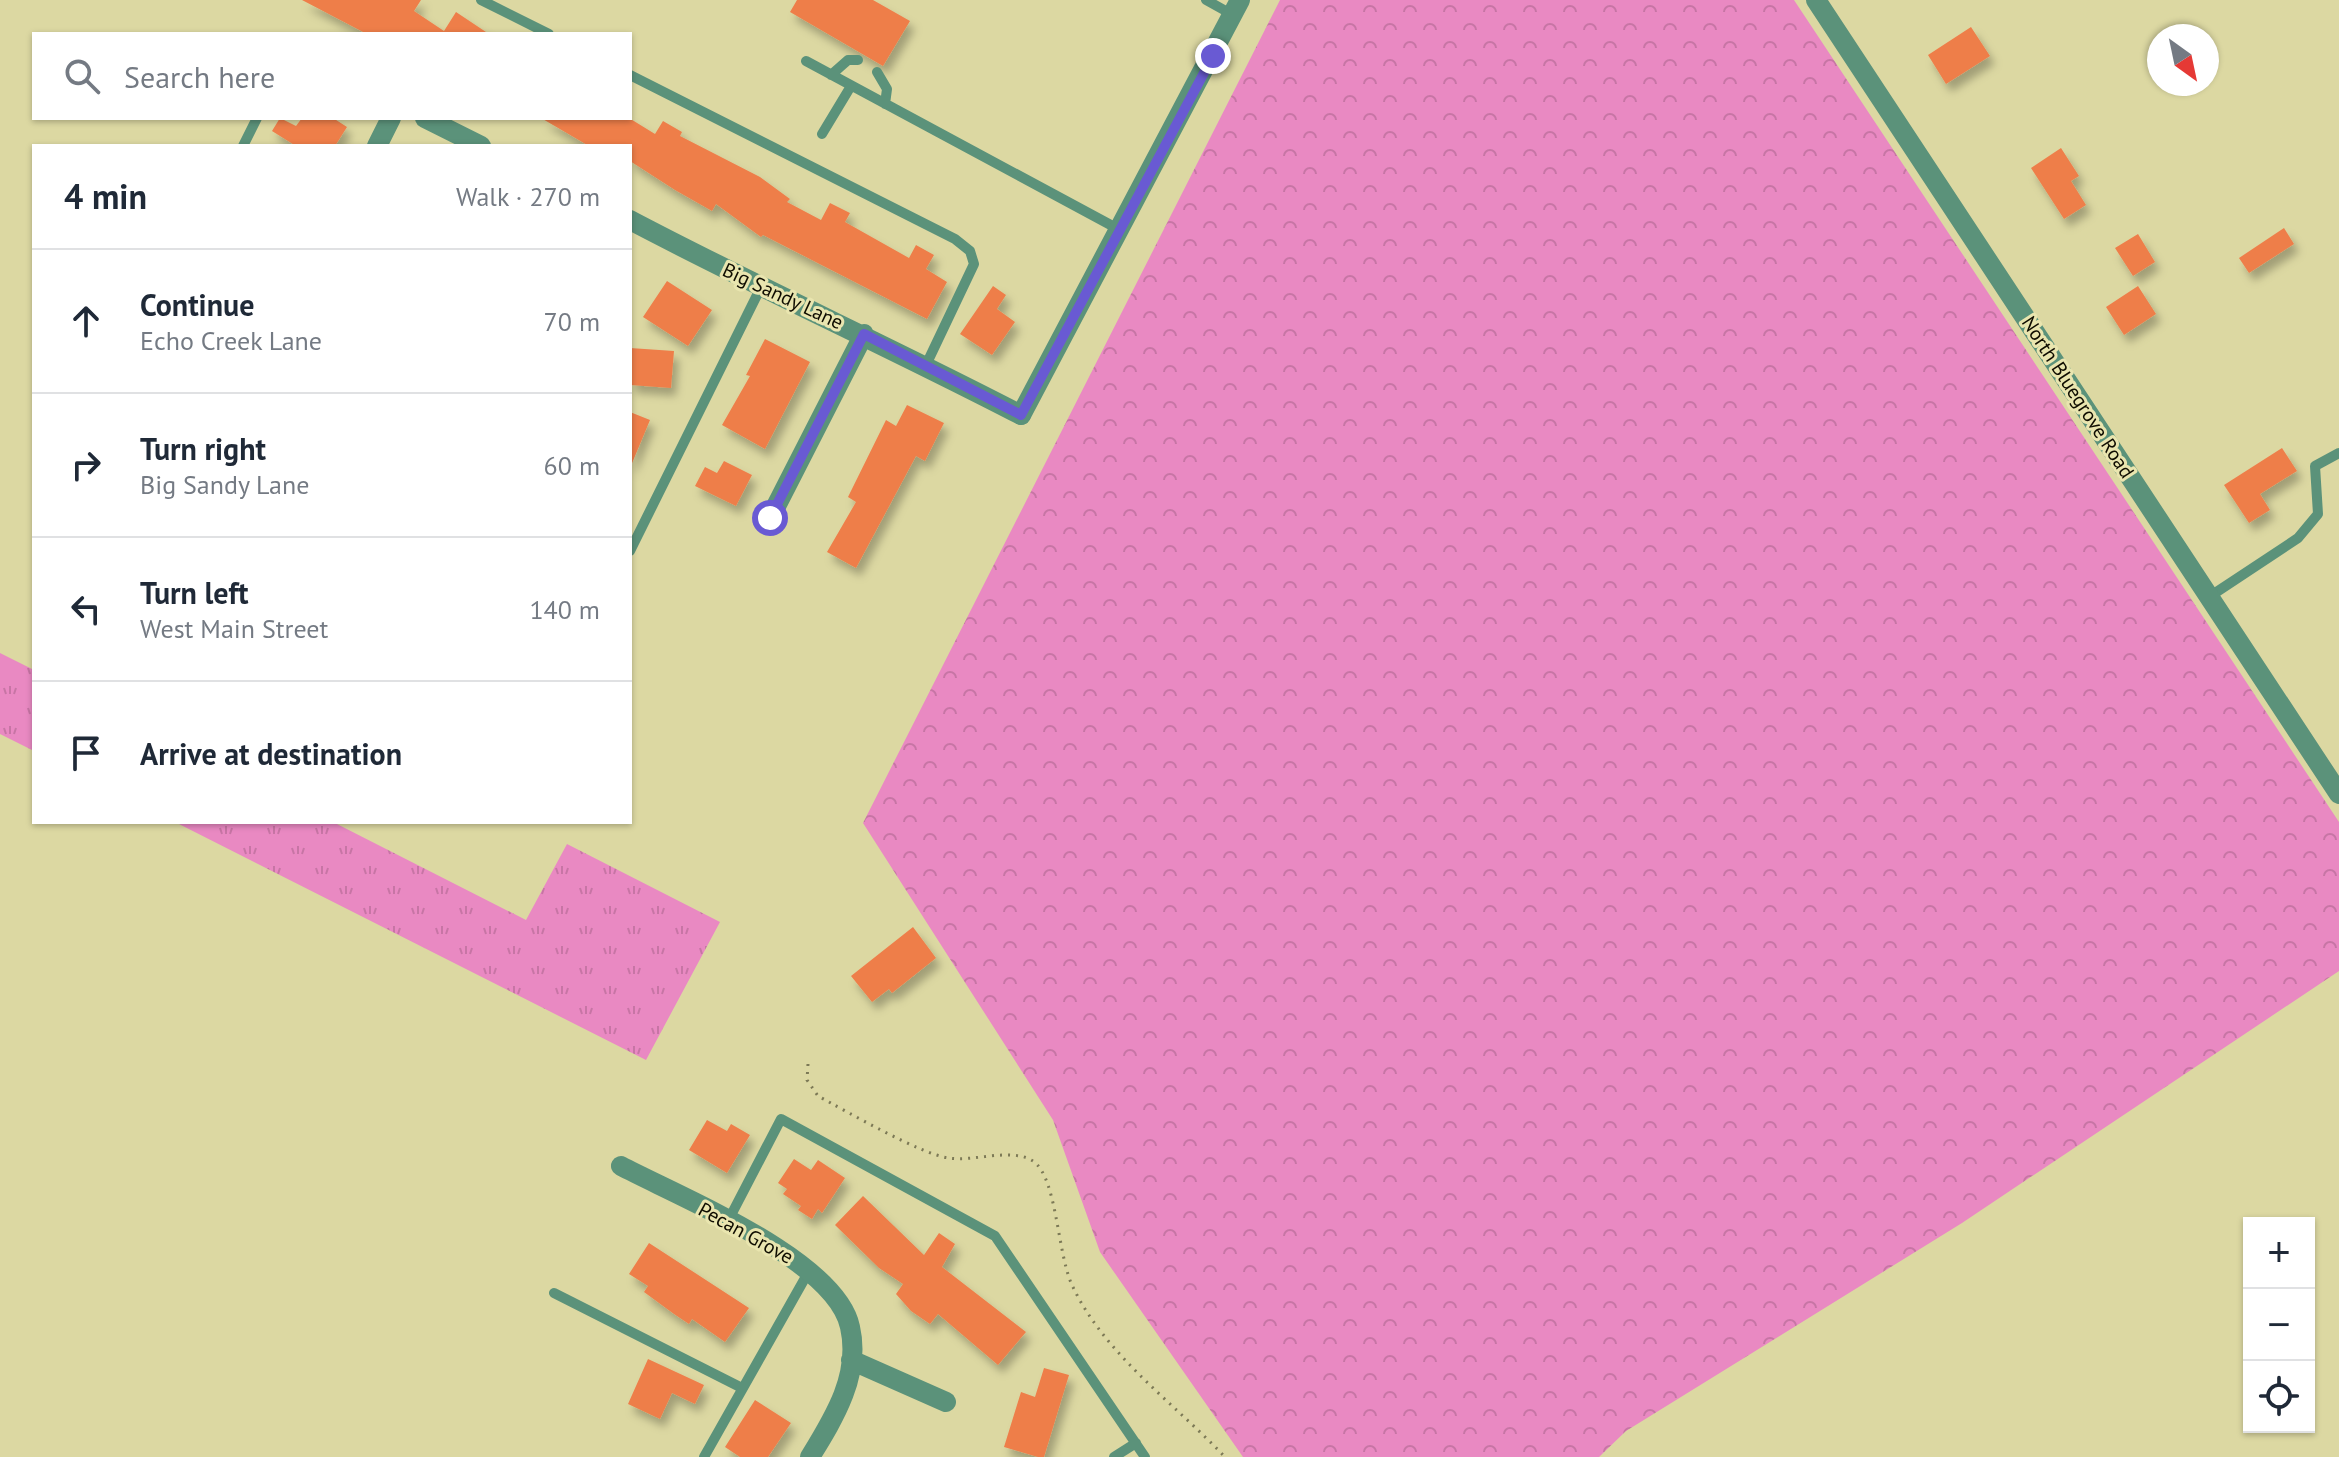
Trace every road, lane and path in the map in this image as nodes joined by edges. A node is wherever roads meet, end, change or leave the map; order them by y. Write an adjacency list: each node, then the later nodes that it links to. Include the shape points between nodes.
1 (481, 0): 5 (lane)
2 (1206, 0): 4 (lane)
3 (1816, 0): 28 (street, North Bluegrove Road)
4 (1236, 7): 21 (street)
5 (545, 32)
6 (858, 60): 9 (lane, via 848,60)
7 (806, 61): 9 (lane)
8 (877, 72): 12 (lane, via 887,89)
9 (831, 75): 11 (lane)
10 (632, 76): 24 (lane, via 970,251 974,264)
11 (851, 86): 12 (lane); 16 (lane)
12 (885, 104): 21 (lane)
13 (256, 120): 17 (lane)
14 (390, 120): 18 (street)
15 (429, 120): 19 (street)
16 (822, 134)
17 (244, 144)
18 (378, 144)
19 (477, 144)
20 (632, 222): 22 (street, Big Sandy Lane)
21 (1120, 230): 24 (street, Big Sandy Lane, via 1021,415)
22 (761, 287): 23 (street, Big Sandy Lane); 27 (lane)
23 (864, 334): 24 (street, Big Sandy Lane); 26 (street)
24 (926, 365)
25 (2339, 453): 28 (lane, via 2315,466 2318,514 2298,538)
26 (770, 518)
27 (632, 547)
28 (2209, 597): 29 (street, North Bluegrove Road)
29 (2339, 794)
30 (808, 1064): 43 (path, via 807,1080 818,1096 939,1156 1024,1156 1035,1162 1051,1183 1064,1266 1082,1304 1102,1333)
31 (621, 1166): 32 (street, Pecan Grove)
32 (728, 1222): 33 (street, Pecan Grove); 38 (lane, via 781,1119 995,1236)
33 (810, 1269): 35 (street, Pecan Grove, via 838,1297 850,1327); 36 (lane)
34 (554, 1293): 36 (lane)
35 (851, 1360): 37 (street); 40 (street, Pecan Grove, via 846,1390)
36 (742, 1388): 39 (lane)
37 (946, 1402)
38 (1136, 1443): 41 (lane); 42 (lane)
39 (704, 1457)
40 (810, 1457)
41 (1114, 1457)
42 (1145, 1457)
43 (1225, 1457)

